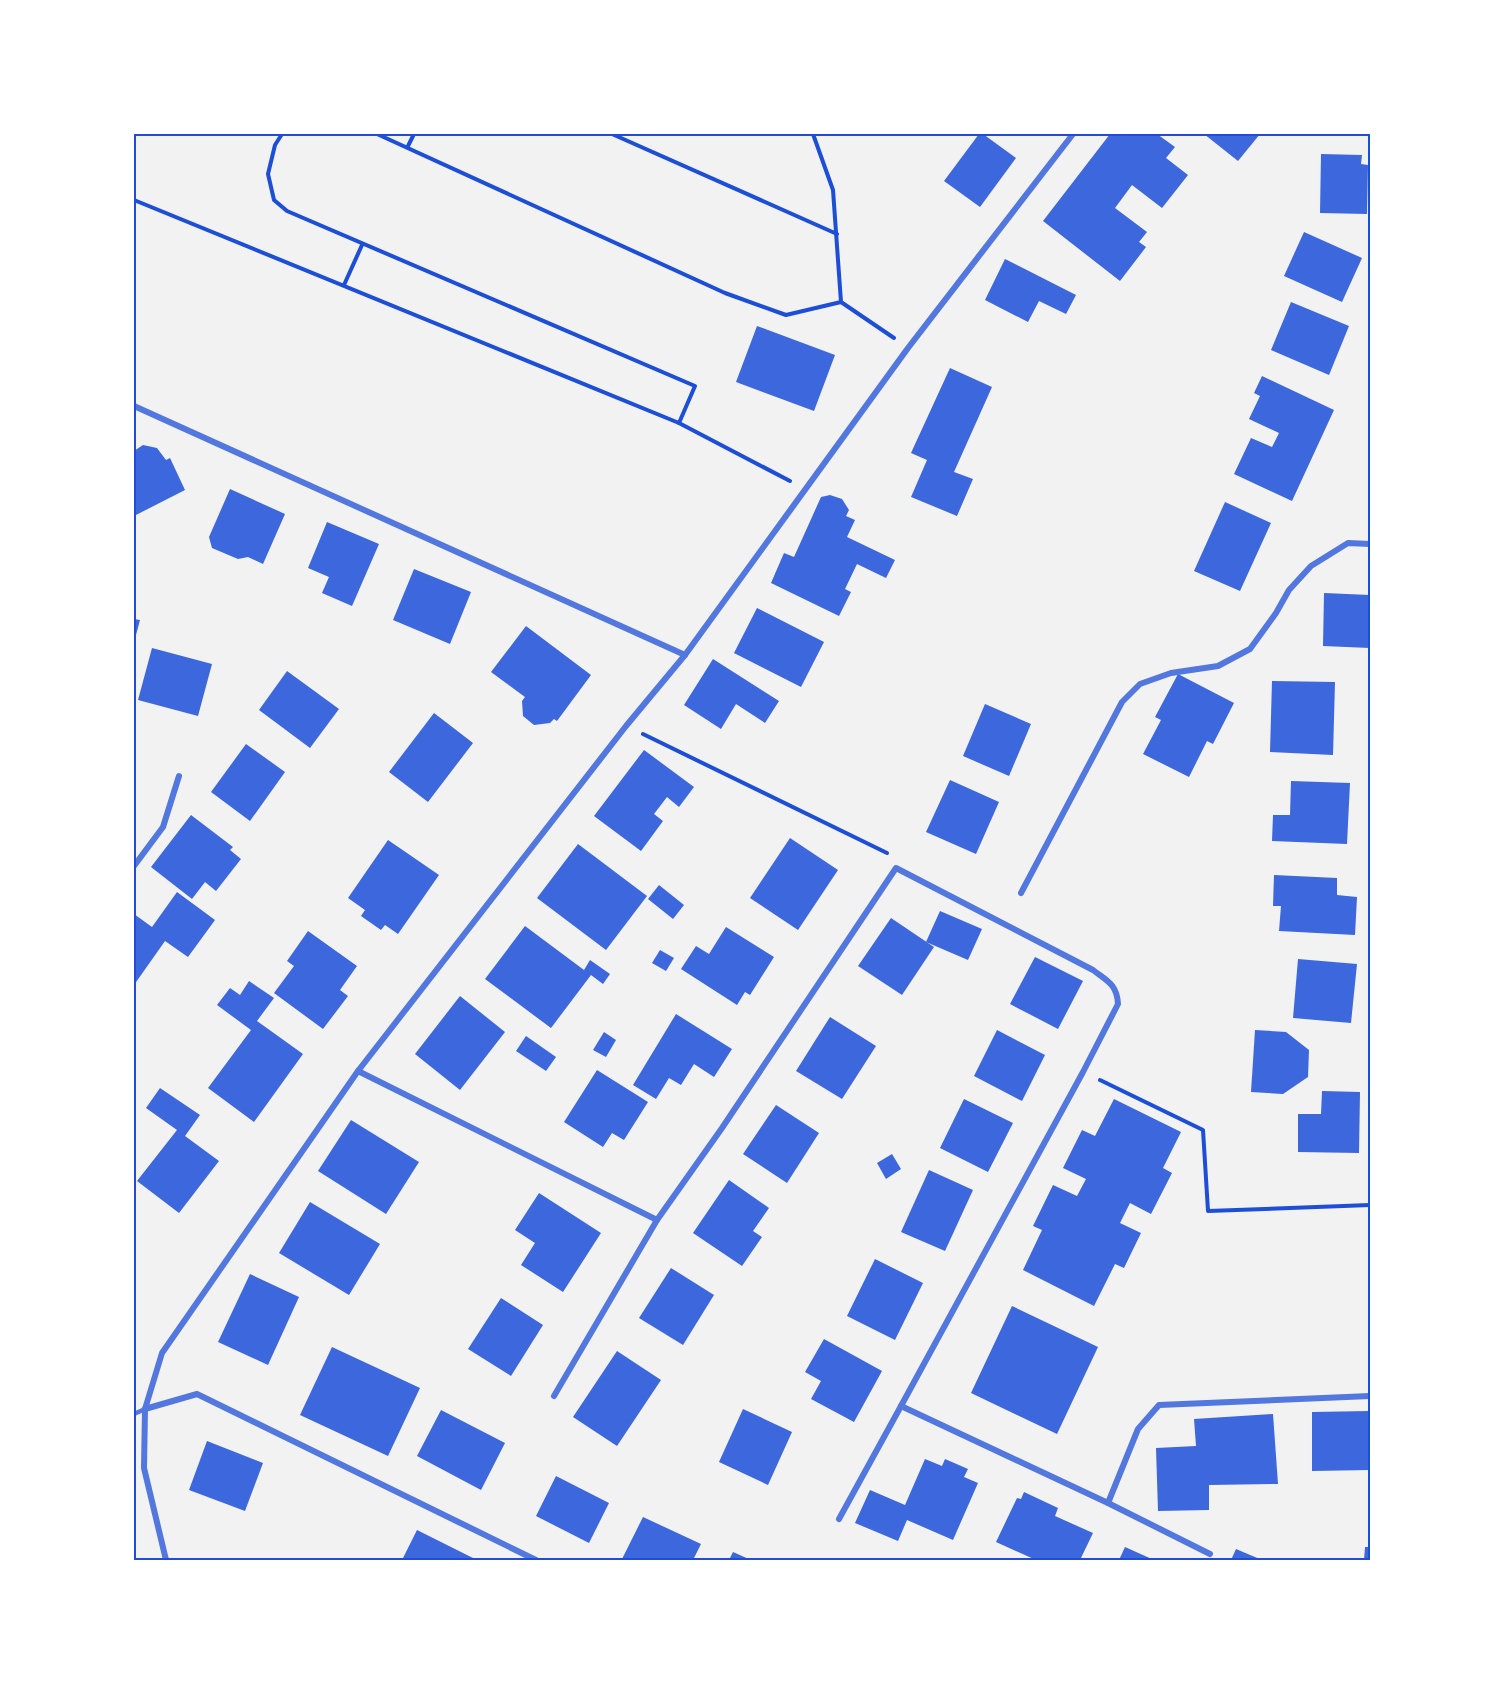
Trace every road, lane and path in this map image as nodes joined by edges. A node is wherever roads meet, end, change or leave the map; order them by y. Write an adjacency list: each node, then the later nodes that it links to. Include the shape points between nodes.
1 (282, 134): 10 (path, via 274,145 268,174 274,200 287,211)
2 (377, 134): 7 (path)
3 (414, 134): 7 (path)
4 (612, 134): 9 (path)
5 (813, 134): 9 (path, via 833,190)
6 (1073, 134): 13 (street)
7 (408, 147): 12 (path, via 725,293 786,315)
8 (134, 200): 11 (path)
9 (837, 234): 12 (path)
10 (362, 245): 11 (path); 15 (path, via 695,386)
11 (344, 285): 15 (path)
12 (841, 302): 13 (path)
13 (908, 348): 16 (street)
14 (134, 406): 18 (street)
15 (679, 423): 16 (path)
16 (805, 490): 18 (street)
17 (1371, 544): 23 (street, via 1348,543 1311,566 1289,590 1250,649 1218,666 1171,673 1140,684 1122,702)
18 (685, 655): 19 (street)
19 (626, 726): 22 (path, via 889,854); 24 (street)
20 (179, 776): 21 (street, via 163,827)
21 (134, 866)
22 (896, 868): 25 (street, via 1110,982 1118,1004); 27 (street)
23 (1021, 893)
24 (358, 1071): 27 (street); 31 (street, via 162,1353)
25 (1083, 1072): 26 (path, via 1203,1130 1208,1211); 30 (street)
26 (1371, 1205)
27 (657, 1220): 28 (street)
28 (554, 1396)
29 (1371, 1396): 33 (street, via 1159,1405 1138,1429)
30 (901, 1406): 33 (street); 34 (street)
31 (145, 1409): 32 (lane); 36 (street, via 144,1468); 37 (street, via 197,1394)
32 (134, 1414)
33 (1108, 1503): 35 (street)
34 (839, 1519)
35 (1210, 1554)
36 (166, 1560)
37 (536, 1560)

